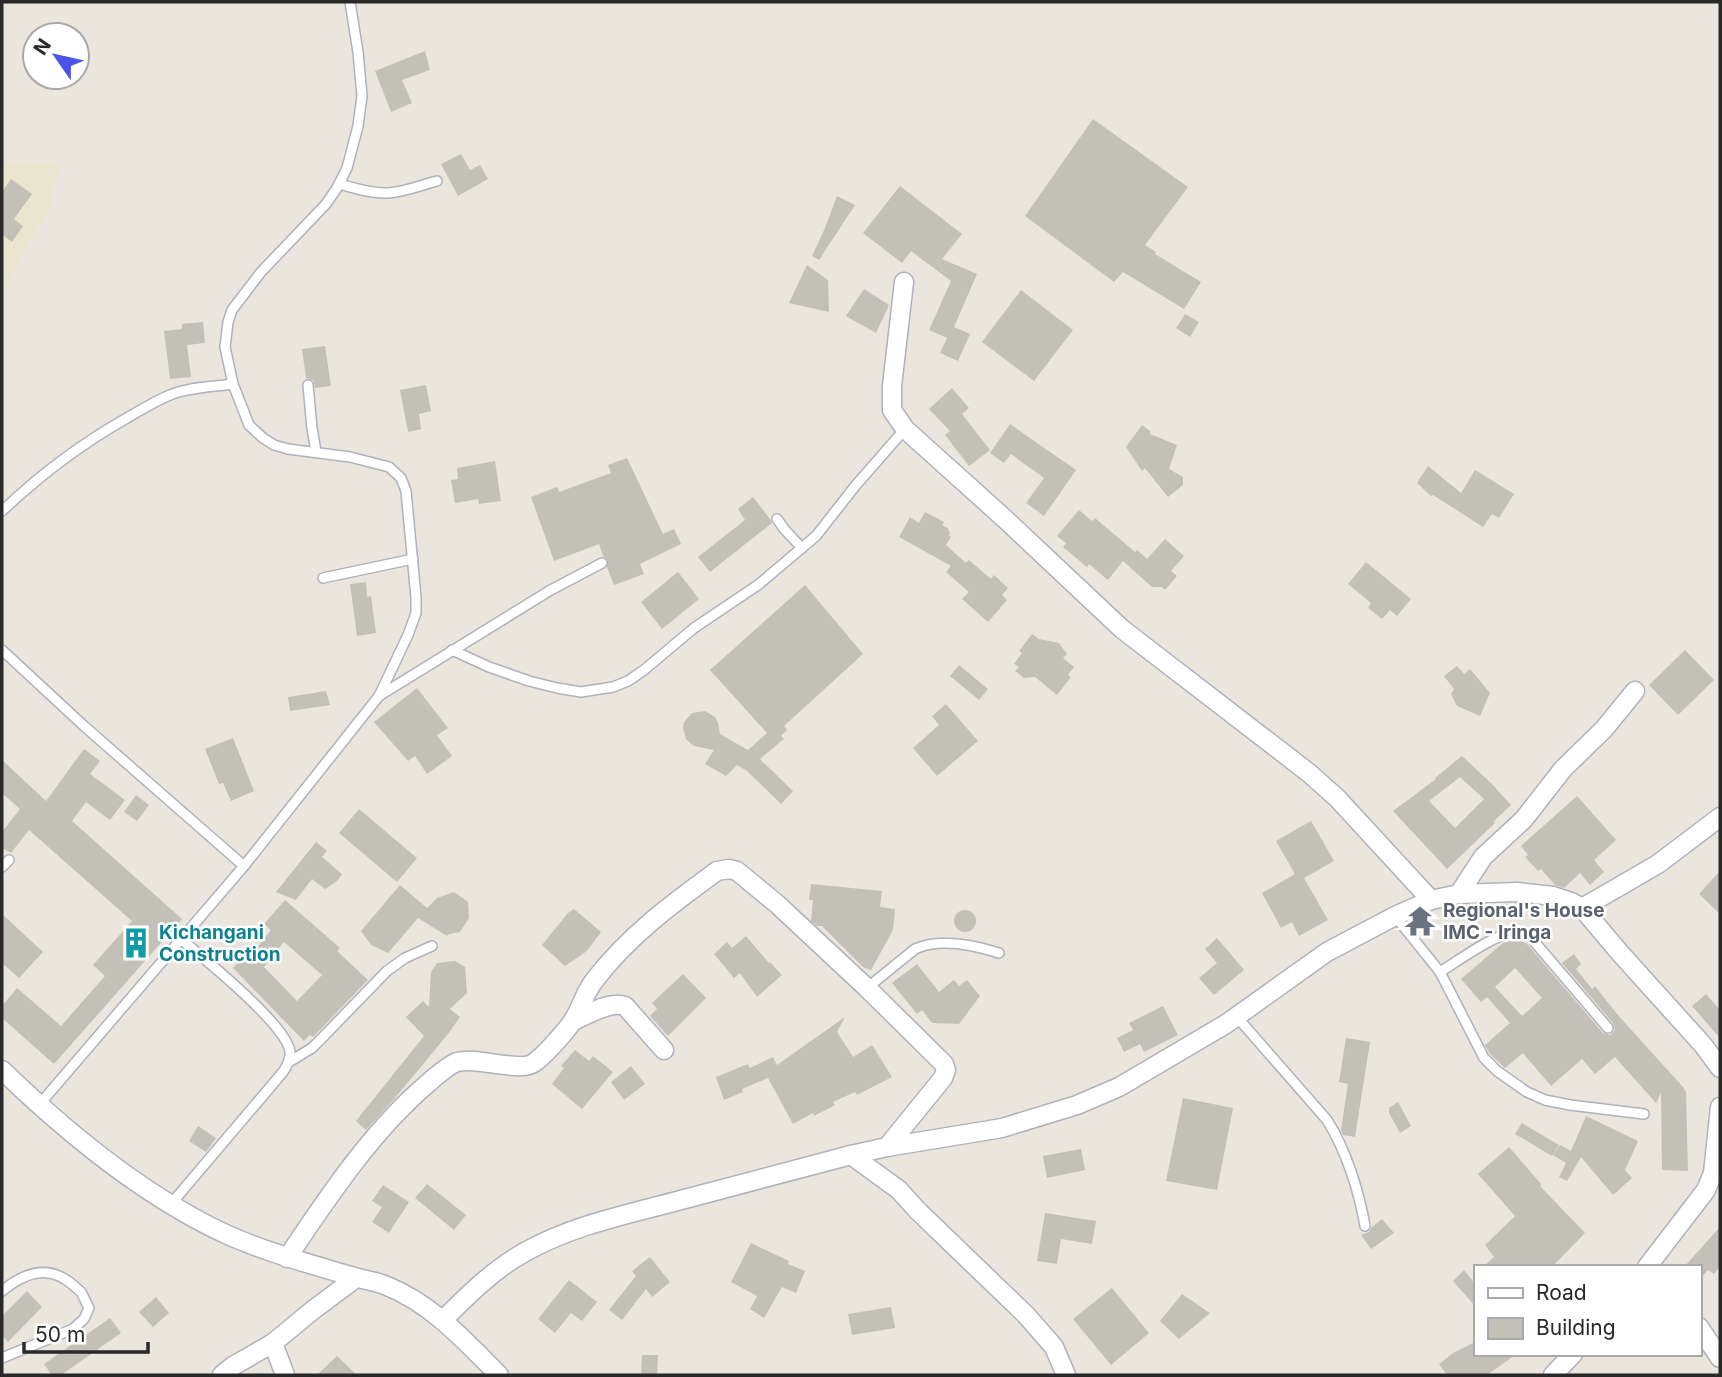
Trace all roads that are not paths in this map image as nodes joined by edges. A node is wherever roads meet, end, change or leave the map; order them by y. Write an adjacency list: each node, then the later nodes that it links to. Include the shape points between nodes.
1 (350, 2): 3 (lane, via 362,96 358,126)
2 (437, 181): 3 (lane, via 390,193)
3 (339, 184): 5 (lane, via 232,310 225,347)
4 (904, 282): 7 (street, via 892,410)
5 (233, 384): 8 (lane, via 249,425 263,438 288,449); 9 (lane, via 172,394 143,409 56,464)
6 (308, 385): 8 (lane)
7 (905, 429): 11 (lane); 22 (street, via 1122,629 1337,798)
8 (316, 452): 12 (lane, via 389,467 401,478)
9 (2, 511)
10 (777, 519): 11 (lane)
11 (802, 548): 16 (lane, via 644,670 613,687 581,692 557,688)
12 (413, 558): 14 (lane); 18 (lane, via 416,613)
13 (602, 563): 16 (lane)
14 (323, 578)
15 (2, 650): 20 (lane)
16 (452, 650): 18 (lane)
17 (1635, 691): 21 (street, via 1558,774 1524,819 1483,858)
18 (379, 696): 20 (lane)
19 (1720, 817): 23 (street, via 1658,864)
20 (244, 866): 25 (lane)
21 (1459, 894): 22 (street); 23 (street, via 1553,896)
22 (1431, 900): 24 (street)
23 (1582, 908): 35 (street)
24 (1395, 916): 28 (lane); 30 (street, via 1327,952)
25 (181, 939): 34 (lane, via 265,1014 286,1040); 37 (lane)
26 (432, 946): 34 (lane, via 387,971 312,1048)
27 (999, 953): 29 (lane, via 953,944 923,945)
28 (1440, 972): 32 (lane, via 1490,941 1521,932); 39 (lane, via 1497,1072 1545,1100)
29 (867, 988): 31 (street, via 777,904 729,869 682,897 616,955 592,983); 40 (street, via 941,1059 946,1070)
30 (1237, 1017): 40 (street, via 1119,1087 1077,1105 1002,1128); 44 (lane, via 1334,1131)
31 (573, 1021): 33 (street, via 621,1004); 45 (street, via 530,1066 457,1062 435,1076 387,1122)
32 (1608, 1028)
33 (664, 1049)
34 (289, 1062): 43 (lane)
35 (1720, 1068)
36 (2, 1070): 37 (street)
37 (39, 1105): 43 (street)
38 (1720, 1107): 42 (street)
39 (1644, 1114)
40 (887, 1147): 41 (street)
41 (851, 1155): 49 (street, via 612,1218 542,1243 489,1277); 58 (street, via 900,1190 1026,1315 1054,1348)
42 (1715, 1188): 46 (street, via 1706,1190)
43 (171, 1204): 45 (street, via 228,1235)
44 (1365, 1226)
45 (287, 1258): 47 (street)
46 (1649, 1265)
47 (356, 1278): 49 (street, via 385,1284); 51 (street)
48 (2, 1290): 53 (lane, via 29,1274 63,1276 81,1292 89,1308 74,1329)
49 (443, 1320): 57 (street)
50 (1701, 1330): 54 (street)
51 (273, 1343): 55 (street); 56 (street)
52 (1571, 1356): 59 (street)
53 (2, 1358)
54 (1720, 1358)
55 (222, 1375)
56 (285, 1375)
57 (499, 1375)
58 (1066, 1375)
59 (1553, 1375)

